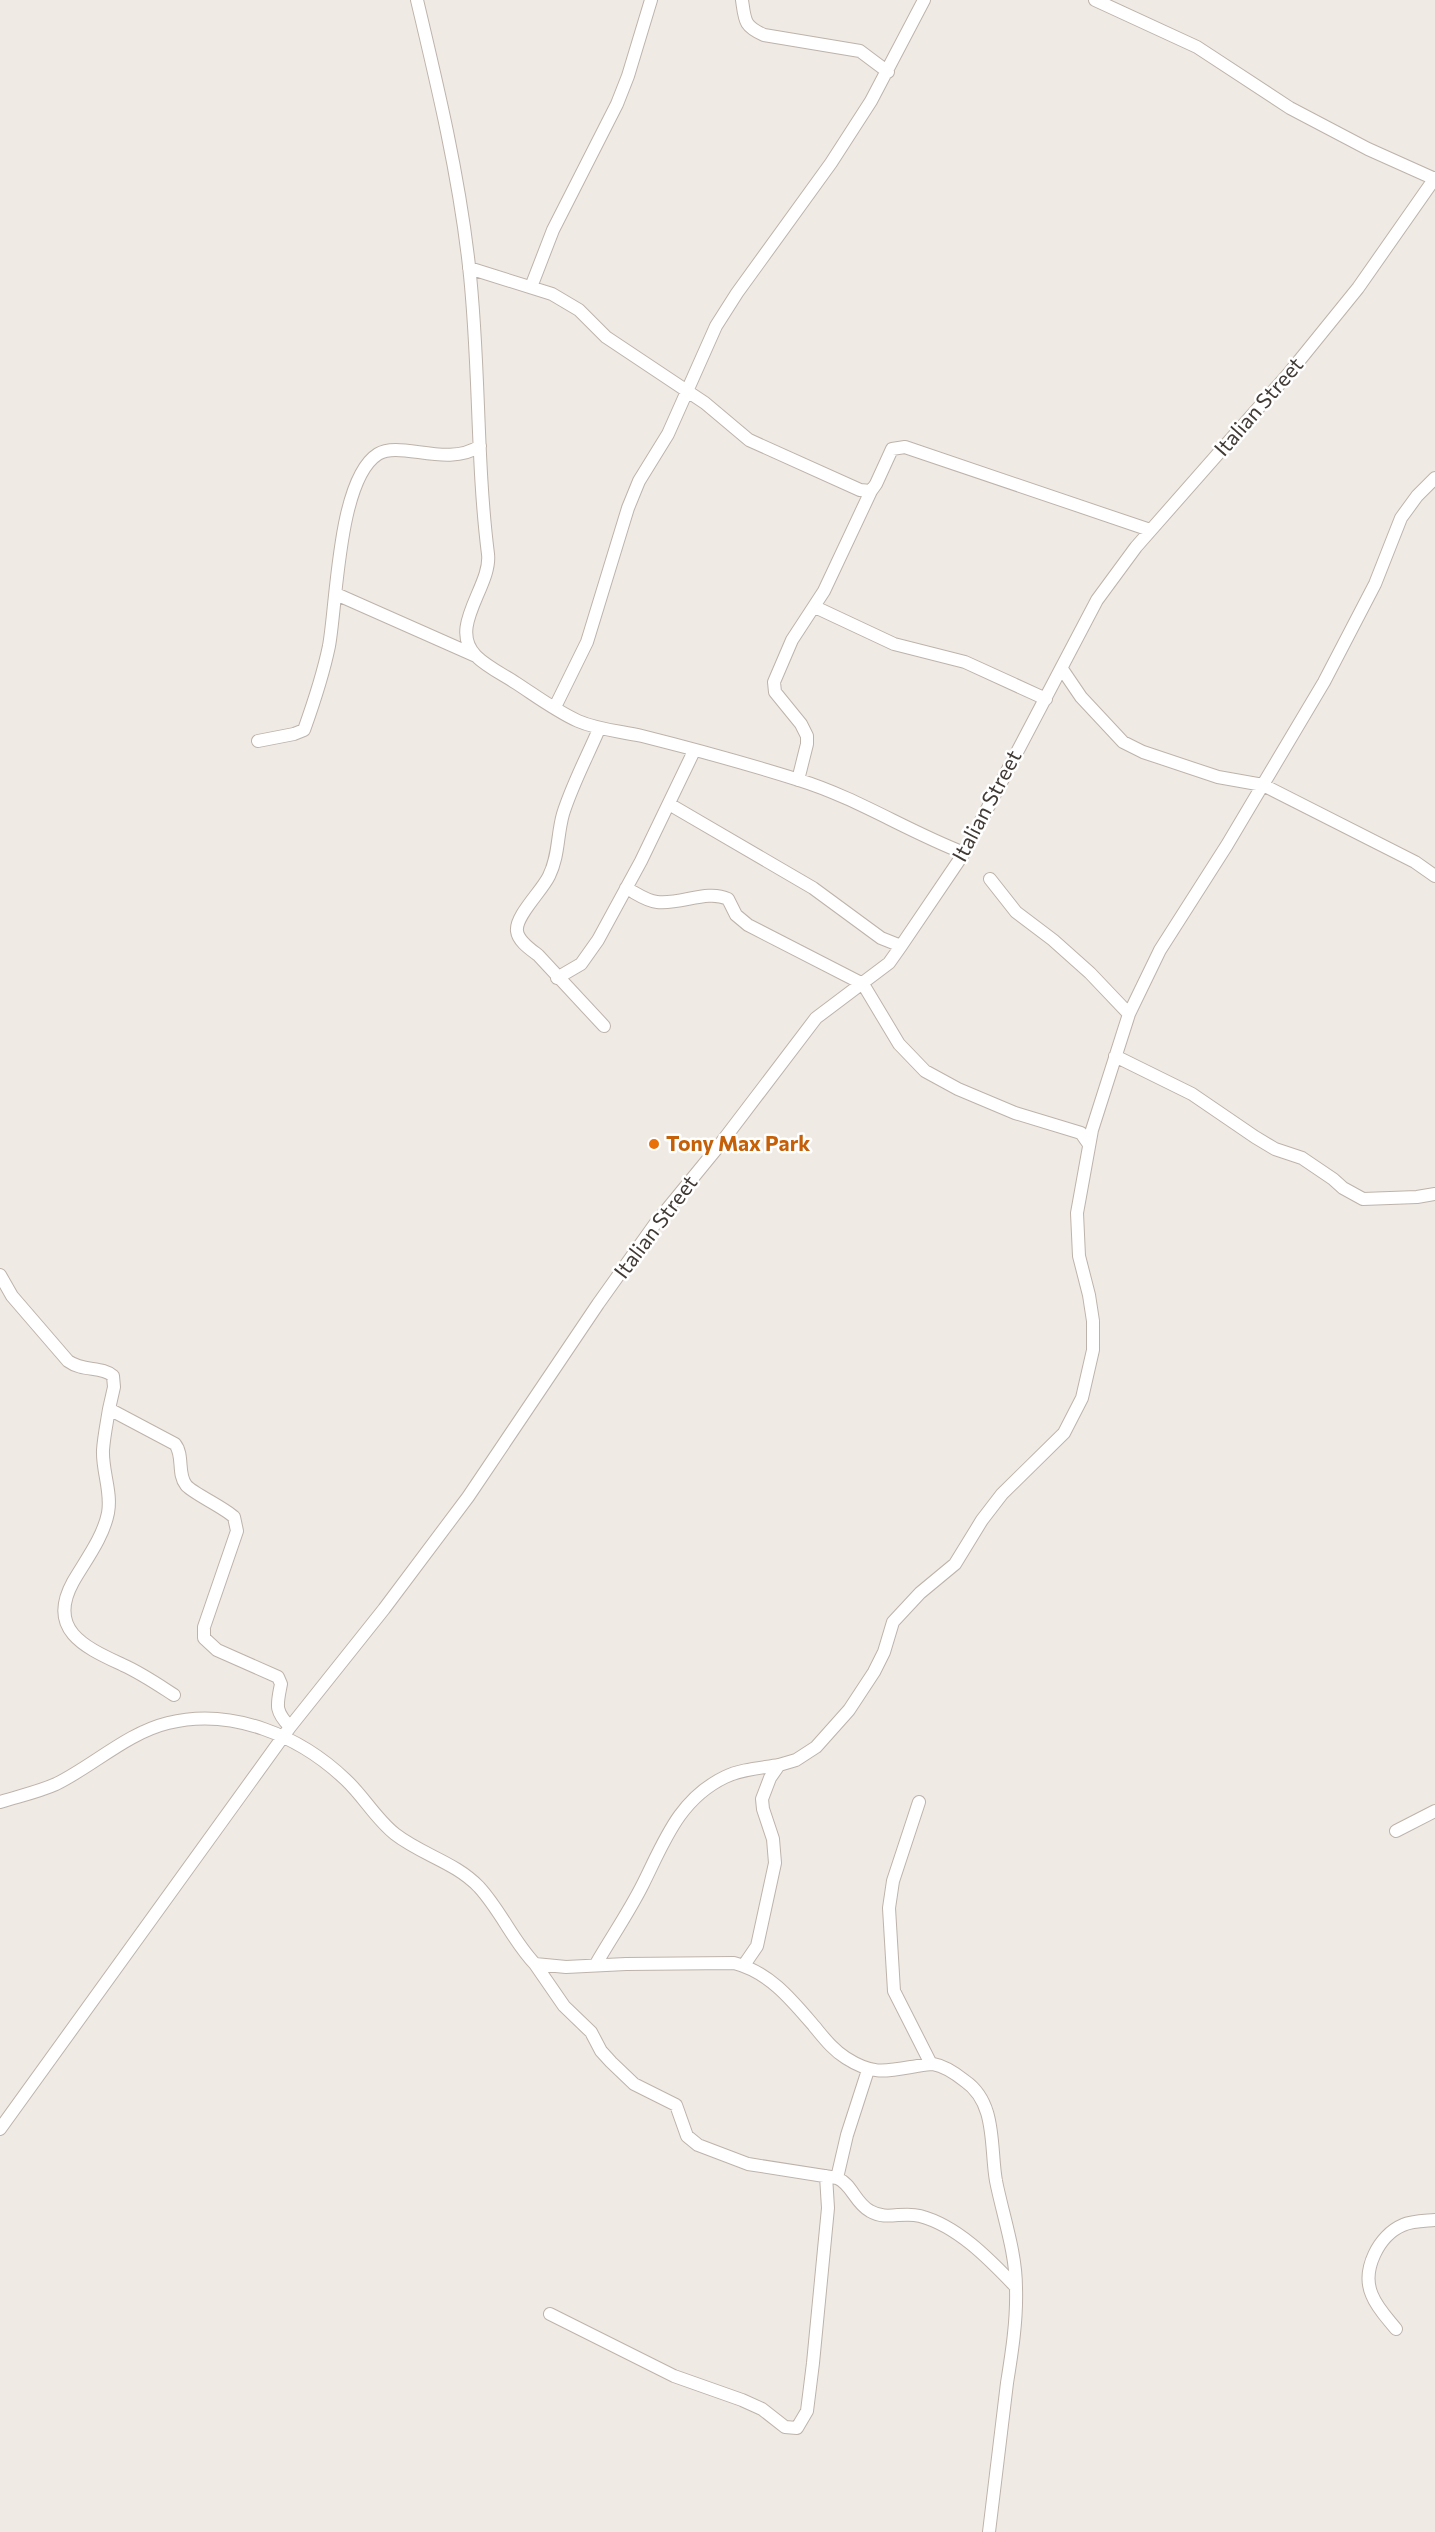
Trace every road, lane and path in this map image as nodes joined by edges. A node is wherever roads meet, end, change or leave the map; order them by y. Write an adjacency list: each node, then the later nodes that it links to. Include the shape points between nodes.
1 (417, 0): 8 (street, via 456,174)
2 (651, 0): 9 (street, via 628,76 553,230)
3 (742, 0): 6 (street, via 745,21 764,35 860,51)
4 (924, 0): 6 (street)
5 (1095, 0): 7 (street, via 1197,47 1290,108)
6 (888, 72): 10 (street, via 831,163 716,326)
7 (1435, 179): 14 (street, Italian Street, via 1358,288 1290,372)
8 (469, 268): 9 (street); 11 (street)
9 (531, 287): 10 (street, via 568,303 606,337)
10 (687, 390): 13 (street, via 749,440 860,490); 20 (street, via 628,507 587,642)
11 (480, 446): 15 (street, via 471,453 457,455 387,451 371,461 361,474 348,512); 17 (street, via 489,567 467,625)
12 (1435, 478): 25 (street, via 1401,518 1375,584 1324,682)
13 (871, 491): 14 (street, via 892,449 905,447); 16 (street)
14 (1150, 530): 18 (street, Italian Street, via 1096,600)
15 (336, 594): 17 (street); 22 (street, via 322,676 304,730)
16 (815, 607): 19 (street, via 894,644 965,662); 24 (street, via 792,640 773,687 807,736)
17 (476, 656): 20 (street)
18 (1062, 669): 19 (street, Italian Street); 25 (street, via 1081,697 1123,742 1218,777)
19 (1046, 699): 27 (street, Italian Street)
20 (555, 707): 21 (street)
21 (599, 729): 23 (street); 32 (street, via 564,811 554,867 517,929 520,939)
22 (258, 741)
23 (694, 751): 24 (street); 26 (street)
24 (798, 780): 27 (street, via 840,794)
25 (1263, 785): 28 (street); 34 (street, via 1160,950)
26 (669, 804): 30 (street); 31 (street, via 813,888 881,938)
27 (964, 854): 31 (street, Italian Street)
28 (1435, 876)
29 (990, 879): 34 (street, via 1016,912 1090,973)
30 (626, 888): 32 (street, via 590,953 581,964); 33 (street, via 659,902 722,896 748,925)
31 (901, 946): 33 (street, Italian Street, via 889,963)
32 (557, 978): 35 (street)
33 (863, 984): 37 (street, via 899,1044 925,1071 1015,1113 1081,1133); 42 (street, Italian Street, via 816,1018 655,1224 468,1497)
34 (1129, 1014): 36 (street)
35 (604, 1026)
36 (1115, 1056): 37 (street); 38 (street, via 1192,1094 1255,1137 1302,1158 1363,1199)
37 (1088, 1143): 43 (street, via 1077,1213 1079,1256 1093,1321 1093,1350 1082,1398 1064,1433 1002,1494 956,1564 920,1593 893,1622 884,1652 849,1710 816,1747)
38 (1435, 1194)
39 (0, 1275): 40 (street, via 12,1296 68,1360 80,1368 113,1376)
40 (109, 1409): 41 (street, via 103,1450 108,1514 68,1593 65,1618 82,1645); 42 (street, via 175,1444 180,1453 183,1482 234,1517 237,1531 204,1627 204,1638 217,1650 278,1677 278,1709)
41 (174, 1695)
42 (286, 1732): 45 (street, via 202,1718 166,1724 57,1784); 48 (street, via 346,1780 396,1835 464,1872 493,1904); 53 (street, Italian Street)
43 (779, 1765): 49 (street, via 726,1776 701,1792 671,1825 641,1887); 50 (street, via 762,1798 773,1839 774,1870 757,1946)
44 (919, 1802): 51 (street, via 892,1881 889,1908 894,1991)
45 (0, 1803)
46 (1435, 1810): 47 (street)
47 (1396, 1831)
48 (535, 1964): 49 (street); 54 (street, via 564,2006 591,2032 601,2051 634,2084 676,2105 693,2142 748,2164)
49 (596, 1964): 50 (street)
50 (744, 1965): 52 (street, via 761,1972 829,2044)
51 (931, 2064): 52 (street, via 882,2072); 56 (street, via 945,2067 968,2082 981,2096 987,2111)
52 (868, 2070): 54 (street)
53 (0, 2129)
54 (831, 2177): 56 (street, via 845,2183 869,2211 884,2216 919,2216 945,2226 989,2260); 57 (street, via 807,2411 797,2428 785,2427 762,2409 734,2397 674,2376)
55 (1435, 2220): 58 (street, via 1404,2224 1392,2231 1381,2242 1370,2268 1371,2294)
56 (1016, 2288): 59 (street, via 1014,2344)
57 (550, 2314)
58 (1396, 2329)
59 (989, 2532)

